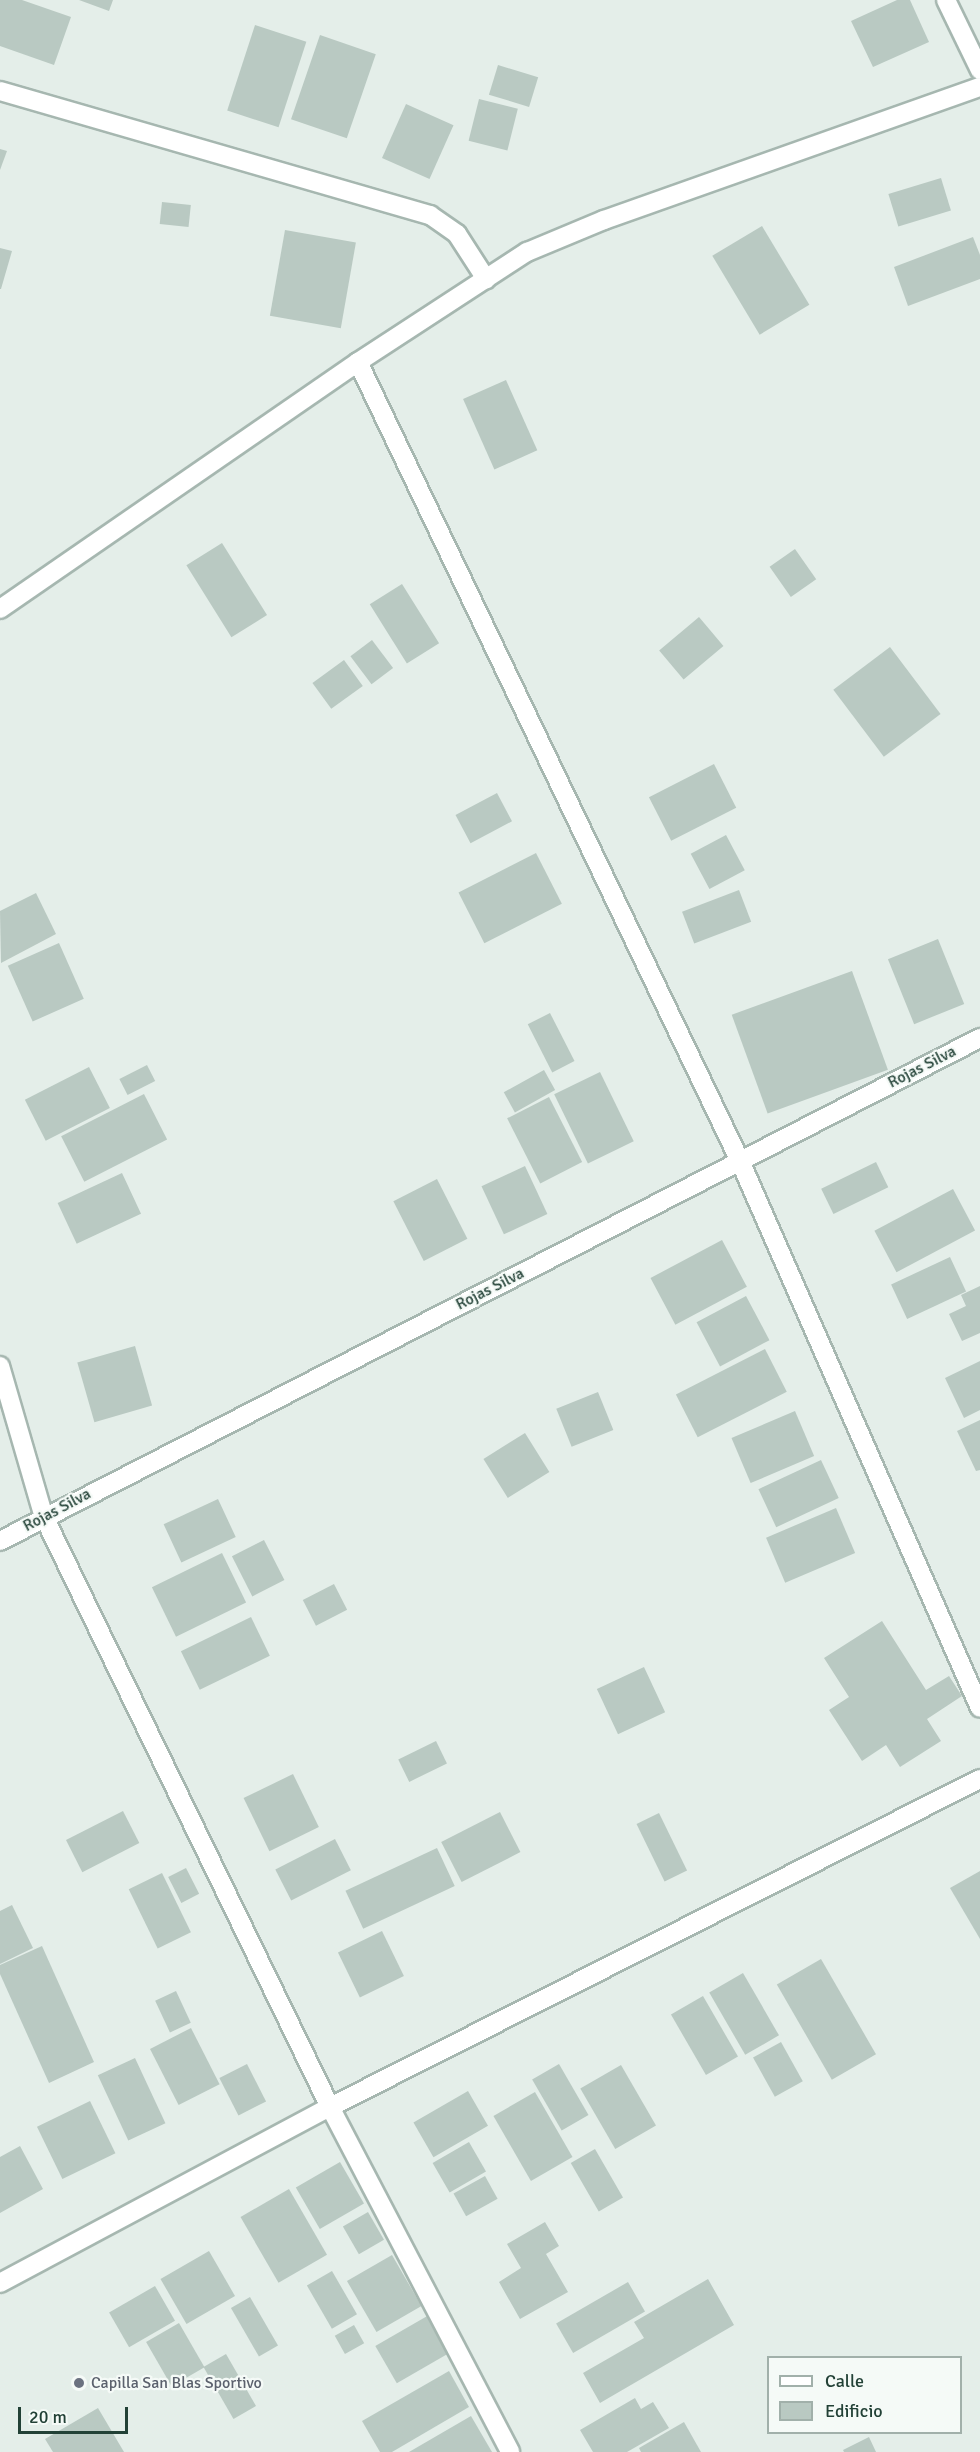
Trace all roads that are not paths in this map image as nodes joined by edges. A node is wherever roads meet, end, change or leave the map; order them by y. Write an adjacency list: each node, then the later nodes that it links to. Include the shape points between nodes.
1 (946, 0): 2 (street)
2 (980, 70)
3 (980, 87): 5 (street, via 604,220 527,252)
4 (0, 92): 5 (street, via 430,215 457,234)
5 (486, 279): 6 (street)
6 (358, 362): 7 (street); 9 (street)
7 (0, 609)
8 (980, 1038): 9 (street, Rojas Silva)
9 (740, 1161): 11 (street, Rojas Silva); 13 (street)
10 (0, 1366): 11 (street)
11 (44, 1517): 12 (street, Rojas Silva); 15 (street)
12 (0, 1541)
13 (980, 1708)
14 (980, 1779): 15 (street)
15 (330, 2107): 16 (street); 17 (street)
16 (0, 2283)
17 (510, 2452)

